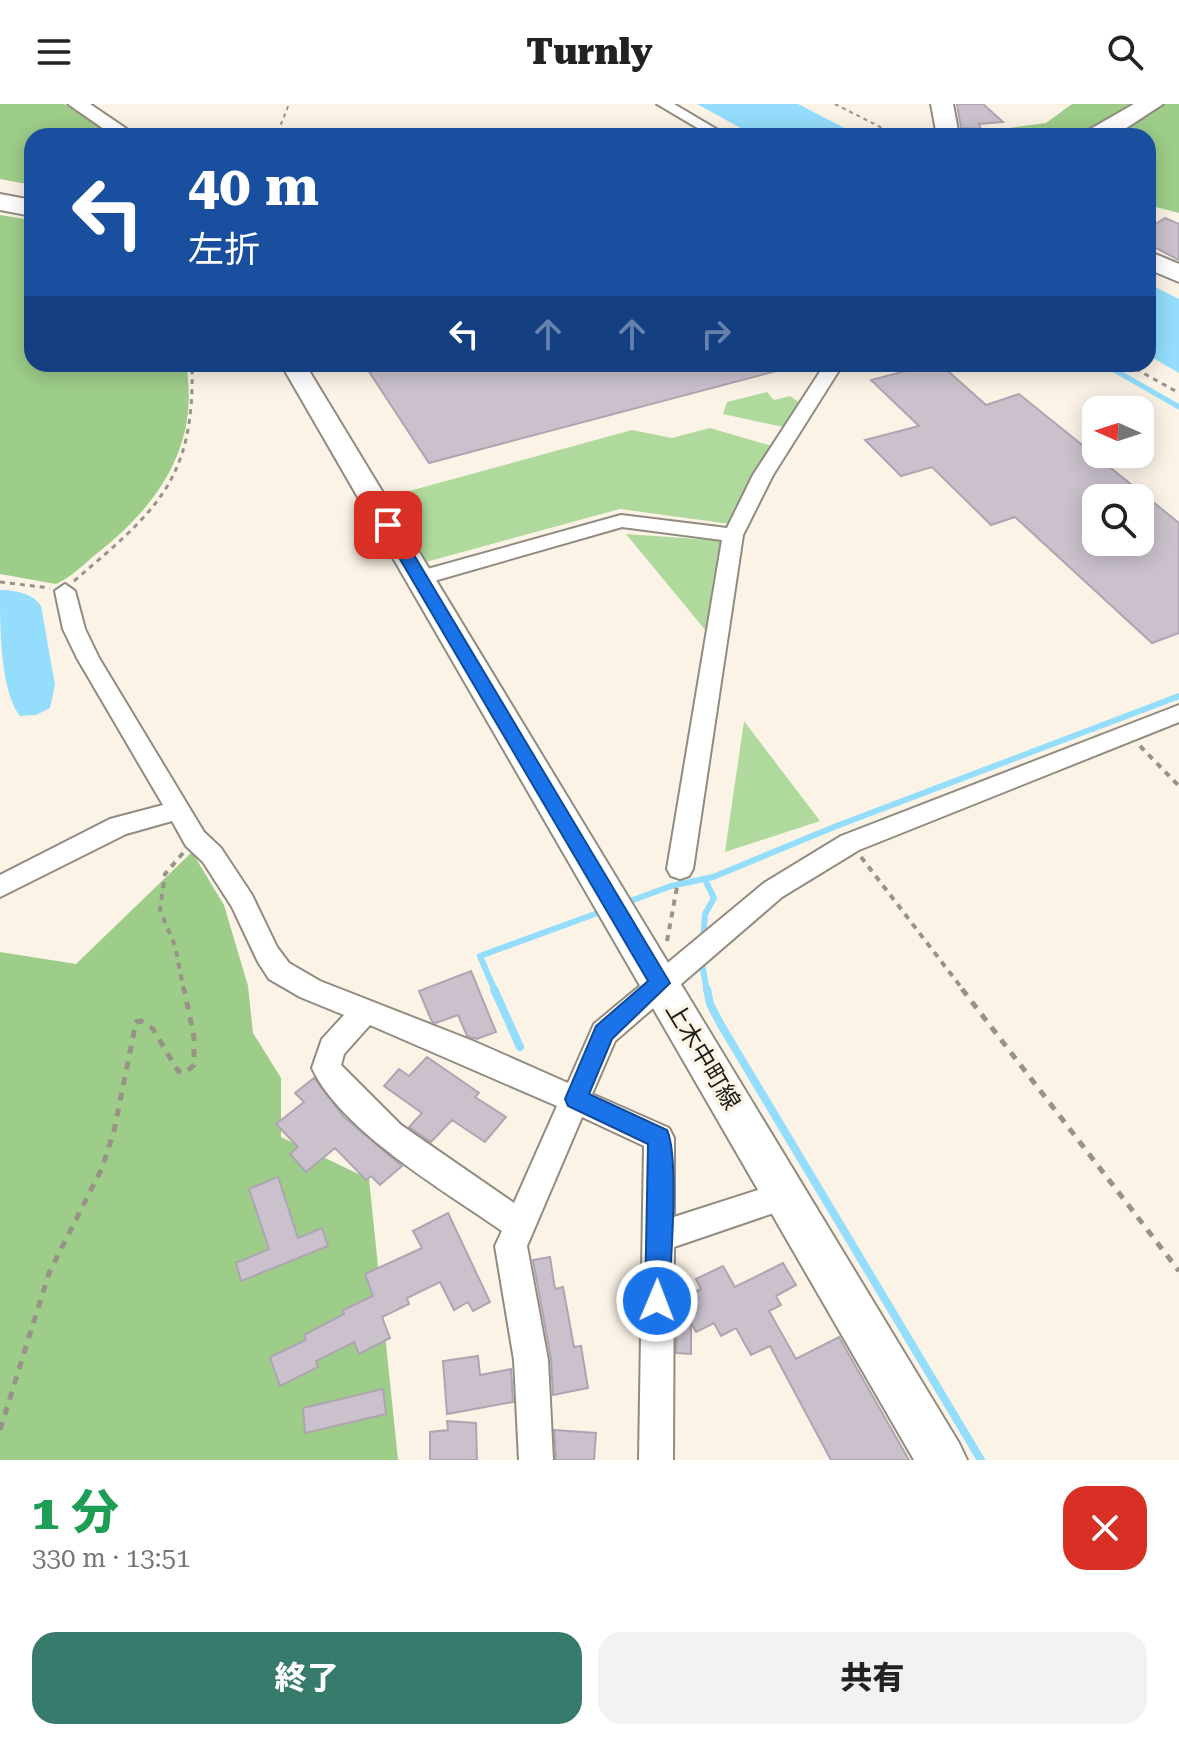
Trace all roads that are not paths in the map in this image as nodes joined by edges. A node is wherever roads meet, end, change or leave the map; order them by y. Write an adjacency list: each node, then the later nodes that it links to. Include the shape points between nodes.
1 (77, 104): 6 (main road)
2 (664, 104): 7 (street)
3 (942, 104): 8 (highway)
4 (1151, 104): 9 (highway)
5 (1176, 104): 10 (highway)
6 (114, 128)
7 (707, 128)
8 (944, 128)
9 (1110, 128)
10 (1138, 128)
11 (0, 190): 12 (highway)
12 (24, 194)
13 (0, 202): 14 (highway)
14 (24, 206)
15 (1156, 263): 16 (highway)
16 (1179, 274)
17 (298, 372): 20 (main road, 上木中町線)
18 (829, 372): 19 (street, via 763,475)
19 (733, 535): 20 (street, via 621,521); 24 (street)
20 (420, 578): 26 (main road, 上木中町線)
21 (70, 584): 23 (street, via 74,629 88,658)
22 (1179, 713): 26 (street, via 850,843 773,890)
23 (180, 810): 25 (street, via 119,826); 27 (street, via 195,839 243,902 279,971)
24 (680, 869)
25 (0, 887)
26 (660, 983): 28 (street, via 604,1033); 29 (main road, 上木中町線)
27 (365, 1011): 28 (street); 30 (street, via 332,1048 326,1068 340,1088 375,1121)
28 (576, 1099): 30 (street); 31 (street, via 659,1138)
29 (786, 1195): 31 (street); 34 (main road, 上木中町線)
30 (518, 1224): 32 (street, via 511,1246 531,1360)
31 (657, 1237): 33 (street)
32 (536, 1460)
33 (656, 1460)
34 (942, 1460)

